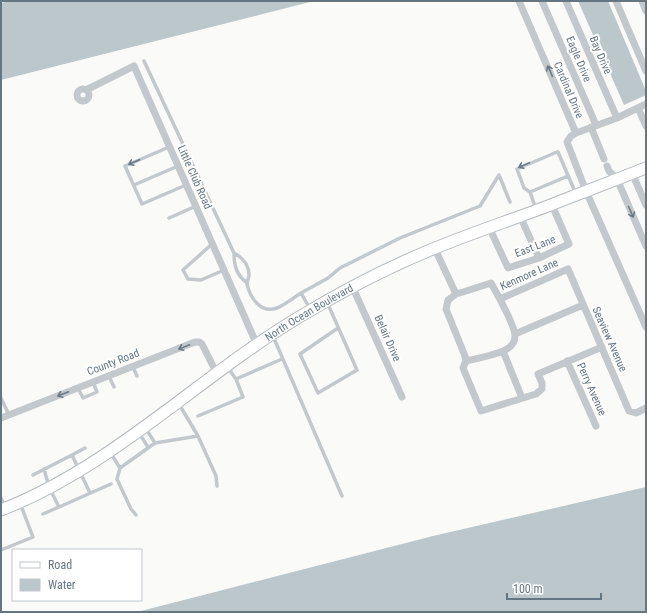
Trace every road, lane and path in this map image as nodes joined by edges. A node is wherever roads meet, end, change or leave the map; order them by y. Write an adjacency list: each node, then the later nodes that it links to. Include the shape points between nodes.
1 (519, 1): 15 (street, Cardinal Drive, one-way to 1)
2 (542, 1): 13 (street, Eagle Drive)
3 (566, 1): 12 (street, Bay Drive)
4 (616, 1): 8 (street)
5 (642, 1): 6 (street)
6 (646, 11)
7 (144, 61): 37 (lane)
8 (646, 71)
9 (86, 90): 16 (street, Little Club Road, via 134,66)
10 (646, 104): 11 (street)
11 (638, 108): 12 (street); 14 (street)
12 (617, 118): 13 (street)
13 (594, 126): 15 (street); 21 (street, Eagle Drive, via 609,171)
14 (646, 126)
15 (576, 133): 24 (street, Cardinal Drive, via 567,142)
16 (169, 147): 17 (street, Little Club Road); 23 (lane, one-way to 23, via 125,166)
17 (178, 166): 22 (street, Little Club Road); 23 (lane)
18 (646, 168): 19 (main road, North Ocean Boulevard)
19 (632, 173): 21 (main road, North Ocean Boulevard); 28 (street)
20 (568, 176): 24 (lane); 25 (lane); 25 (lane, one-way to 25, via 558,152 518,168 524,188)
21 (616, 179): 24 (main road, North Ocean Boulevard); 35 (street, Eagle Drive, one-way to 35)
22 (186, 185): 23 (lane, via 142,204); 29 (street, Little Club Road)
23 (134, 186)
24 (582, 190): 27 (main road, North Ocean Boulevard); 49 (street)
25 (530, 192): 30 (lane)
26 (510, 202): 43 (lane, via 499,175 480,206 400,238 340,268)
27 (552, 205): 30 (main road, North Ocean Boulevard); 38 (street, East Lane, via 569,244)
28 (646, 205)
29 (196, 206): 32 (lane); 34 (street, Little Club Road)
30 (537, 210): 31 (main road, North Ocean Boulevard)
31 (520, 216): 33 (main road, North Ocean Boulevard); 38 (street)
32 (169, 218)
33 (489, 227): 36 (main road, North Ocean Boulevard); 38 (street, East Lane, via 508,268)
34 (212, 244): 40 (street, Little Club Road); 40 (lane, via 184,270 188,279 201,280)
35 (646, 246)
36 (435, 249): 42 (main road, North Ocean Boulevard, via 385,270); 44 (street)
37 (234, 253): 41 (lane, via 236,270 240,278); 41 (lane, via 246,262 249,276)
38 (539, 258)
39 (568, 269): 45 (street, Kenmore Lane); 47 (street, Seaview Avenue)
40 (224, 270): 53 (street, Little Club Road)
41 (247, 283): 43 (lane, via 258,305 270,310)
42 (352, 288): 46 (main road, North Ocean Boulevard); 68 (street, Belair Drive)
43 (301, 293): 48 (lane)
44 (456, 294): 45 (street, via 491,283); 57 (street, via 448,300 446,308)
45 (500, 299): 51 (street)
46 (326, 301): 48 (main road, North Ocean Boulevard); 50 (lane)
47 (583, 305): 51 (street); 54 (street, Seaview Avenue)
48 (311, 310): 52 (main road, North Ocean Boulevard)
49 (646, 327)
50 (338, 328): 50 (lane, via 357,370 318,393 300,354)
51 (515, 334): 55 (street, via 512,345)
52 (272, 335): 53 (main road, North Ocean Boulevard); 56 (lane)
53 (257, 345): 59 (main road, North Ocean Boulevard)
54 (602, 347): 58 (street); 72 (street, Seaview Avenue, via 629,411 636,413)
55 (503, 351): 57 (street); 70 (street)
56 (282, 359): 64 (lane); 92 (lane)
57 (466, 361): 70 (street, via 463,368 481,410)
58 (567, 361): 70 (street, via 538,374 542,389 536,394); 76 (street, Perry Avenue)
59 (227, 366): 61 (main road, North Ocean Boulevard); 64 (lane)
60 (133, 367): 61 (street, County Road, one-way to 60, via 199,342); 62 (street, County Road); 63 (lane)
61 (217, 374): 71 (main road, North Ocean Boulevard)
62 (109, 376): 65 (street, County Road); 66 (lane)
63 (137, 376)
64 (236, 379): 74 (lane, via 243,397)
65 (93, 382): 67 (street, County Road); 67 (lane, via 97,392 83,398)
66 (114, 387)
67 (78, 388): 73 (street, County Road, one-way to 73)
68 (402, 397)
69 (1, 398): 73 (lane)
70 (522, 398)
71 (178, 403): 77 (main road, North Ocean Boulevard); 78 (lane)
72 (646, 408)
73 (8, 415): 75 (street, County Road)
74 (198, 416)
75 (1, 418)
76 (596, 426)
77 (142, 430): 79 (lane); 81 (lane); 82 (main road, North Ocean Boulevard)
78 (198, 436): 79 (lane); 89 (lane, via 216,476)
79 (155, 443): 81 (lane)
80 (85, 448): 83 (lane)
81 (148, 448): 84 (lane)
82 (110, 452): 84 (lane); 86 (main road, North Ocean Boulevard)
83 (72, 455): 85 (lane); 86 (lane)
84 (120, 468): 97 (lane, via 117,479)
85 (44, 470): 87 (lane); 90 (lane)
86 (79, 471): 90 (main road, North Ocean Boulevard); 91 (lane)
87 (32, 475)
88 (111, 484): 91 (lane)
89 (217, 486)
90 (49, 487): 93 (main road, North Ocean Boulevard); 95 (lane)
91 (90, 493): 95 (lane)
92 (342, 496)
93 (19, 502): 94 (main road, North Ocean Boulevard); 98 (lane, via 33,536)
94 (2, 506)
95 (59, 507): 96 (lane)
96 (43, 514)
97 (136, 515)
98 (1, 550)

